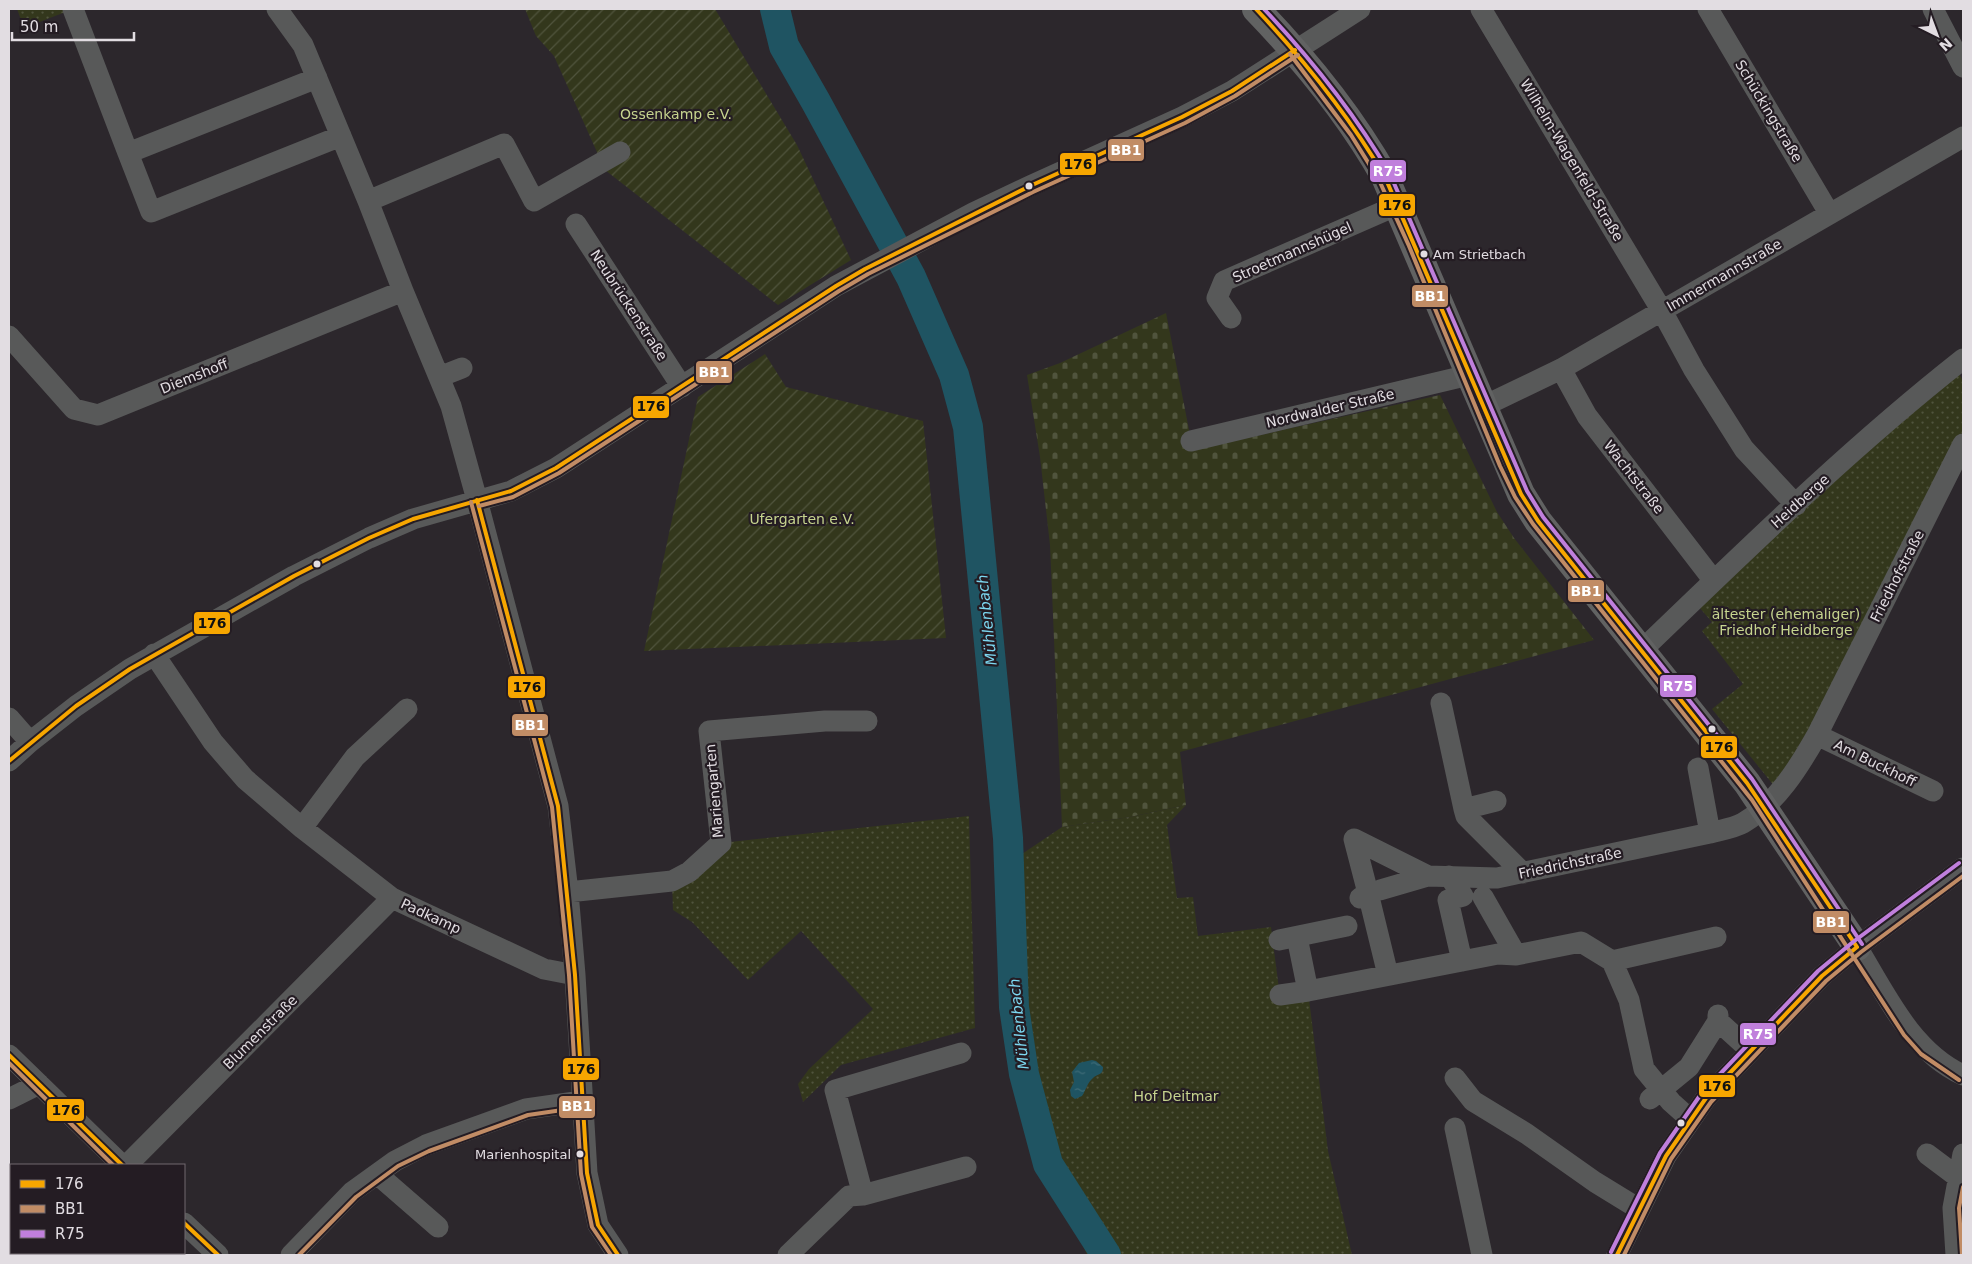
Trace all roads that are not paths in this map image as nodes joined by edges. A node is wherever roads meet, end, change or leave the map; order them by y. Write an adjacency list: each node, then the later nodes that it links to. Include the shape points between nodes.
1 (73, 9): 13 (street)
2 (277, 9): 10 (street, via 303,46)
3 (1256, 9): 8 (main road)
4 (1360, 9): 8 (street)
5 (1482, 9): 20 (street, Wilhelm-Wagenfeld-Straße)
6 (1708, 9): 17 (street, Schückingstraße)
7 (1933, 9): 9 (street)
8 (1295, 50): 16 (main road, via 1372,154); 28 (street, via 1232,91 1182,117 1030,186 866,269)
9 (1963, 67)
10 (317, 78): 11 (street); 13 (street)
11 (341, 136): 13 (street, via 151,212); 15 (street)
12 (1963, 137): 17 (street, Immermannstraße)
13 (128, 152)
14 (620, 152): 15 (street, via 534,201 504,144)
15 (368, 201): 19 (street)
16 (1398, 205): 21 (street, Stroetmannshügel, via 1224,281 1217,298); 26 (main road)
17 (1829, 213): 20 (street, Immermannstraße)
18 (576, 224): 28 (street, Neubrückenstraße)
19 (403, 291): 22 (street, Diemshoff, via 98,415 74,409); 27 (street)
20 (1662, 311): 25 (street, Immermannstraße); 33 (street, Wilhelm-Wagenfeld-Straße, via 1694,370 1744,449)
21 (1231, 318)
22 (9, 336)
23 (1962, 363): 33 (street, Heidberge, via 1912,399)
24 (462, 368): 27 (street)
25 (1561, 369): 29 (street, Immermannstraße); 34 (street, Wachtstraße, via 1588,416)
26 (1469, 376): 29 (main road); 30 (street, Nordwalder Straße)
27 (438, 377): 32 (street, via 451,406)
28 (682, 387): 32 (street, via 556,468 511,491)
29 (1482, 407): 35 (main road, via 1521,494 1538,521)
30 (1191, 441)
31 (1963, 444): 41 (street, Friedhofstraße)
32 (477, 500): 36 (street, via 414,519 369,538); 54 (street, via 558,806)
33 (1796, 505): 34 (street, Heidberge)
34 (1714, 580): 35 (street, Heidberge)
35 (1642, 650): 47 (main road)
36 (154, 654): 42 (street, via 76,706); 49 (street, Padkamp, via 213,742 245,778)
37 (1441, 703): 48 (street)
38 (406, 709): 49 (street, via 355,757)
39 (9, 718): 42 (street)
40 (867, 721): 54 (street, Mariengarten, via 825,721 709,732 721,843 689,872 672,881)
41 (1817, 735): 45 (street, Am Buckhoff); 47 (street, Friedhofstraße, via 1778,793)
42 (30, 742): 43 (street)
43 (9, 761)
44 (1698, 768): 50 (street)
45 (1933, 791)
46 (1496, 801): 48 (street)
47 (1764, 808): 50 (street, Friedrichstraße, via 1742,824); 60 (main road)
48 (1464, 809): 52 (street, via 1466,816)
49 (302, 828): 57 (street, Padkamp)
50 (1710, 833): 52 (street, Friedrichstraße)
51 (1963, 868): 60 (street)
52 (1523, 873): 53 (street, Friedrichstraße, via 1497,878)
53 (1439, 876): 55 (street); 55 (street, via 1354,839); 62 (street, via 1463,896 1448,900)
54 (568, 892): 65 (street)
55 (1369, 894): 64 (street)
56 (1483, 897): 61 (street)
57 (392, 898): 65 (street, Padkamp, via 544,969); 82 (street, Blumenstraße)
58 (1347, 926): 66 (street, via 1288,938)
59 (1716, 937): 63 (street)
60 (1856, 947): 68 (street, via 1822,976); 71 (street, via 1909,1031 1925,1049)
61 (1516, 955): 62 (street, via 1498,954); 63 (street, via 1582,942)
62 (1462, 961): 64 (street)
63 (1612, 961): 74 (street, via 1629,1000 1644,1069)
64 (1388, 975): 66 (street)
65 (575, 976): 76 (street)
66 (1308, 991): 67 (street)
67 (1280, 996)
68 (1750, 1050): 74 (street, via 1718,1018 1688,1067); 77 (street)
69 (961, 1053): 86 (street, via 835,1090)
70 (9, 1055): 73 (street)
71 (1963, 1075)
72 (1455, 1078): 88 (street, via 1473,1101)
73 (39, 1084): 75 (street); 81 (street)
74 (1655, 1095): 77 (street, via 1671,1102)
75 (9, 1099)
76 (582, 1101): 84 (street, via 526,1109 426,1145); 93 (street, via 592,1201 598,1225)
77 (1690, 1119): 88 (street, via 1666,1156)
78 (1455, 1128): 95 (street)
79 (1927, 1154): 85 (street)
80 (1963, 1154): 85 (street)
81 (121, 1164)
82 (128, 1164)
83 (966, 1167): 86 (street)
84 (378, 1174): 90 (street); 92 (street, via 352,1192)
85 (1959, 1178): 87 (street)
86 (863, 1195): 94 (street, via 849,1196)
87 (1958, 1205): 97 (street)
88 (1639, 1209): 96 (street)
89 (185, 1224): 91 (street)
90 (438, 1227)
91 (218, 1255)
92 (291, 1255)
93 (618, 1255)
94 (788, 1255)
95 (1482, 1255)
96 (1618, 1255)
97 (1956, 1255)

